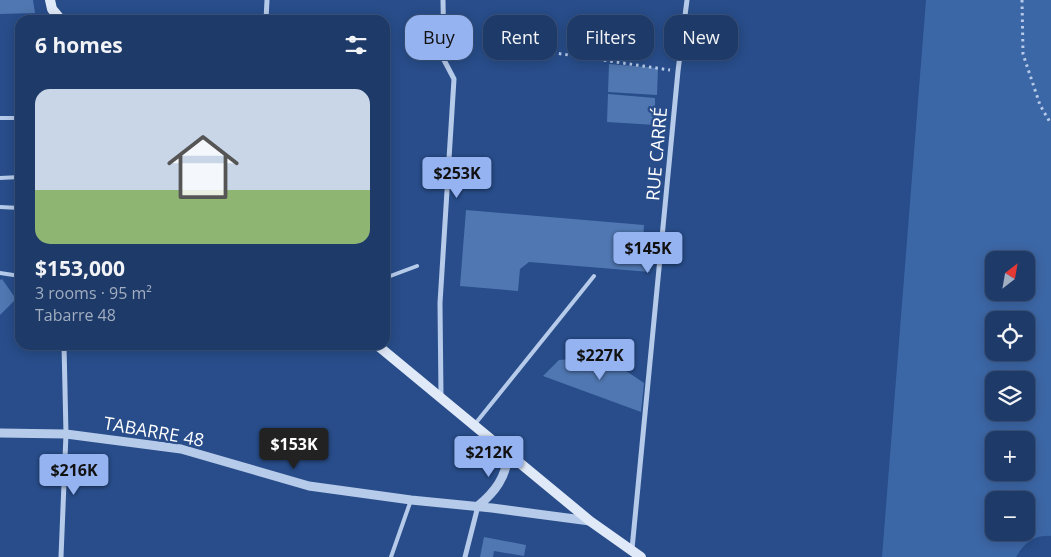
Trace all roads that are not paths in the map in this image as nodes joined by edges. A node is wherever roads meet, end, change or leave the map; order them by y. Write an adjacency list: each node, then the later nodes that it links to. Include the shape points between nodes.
1 (267, 0): 4 (street)
2 (443, 0): 18 (street, via 444,60 454,79 440,303)
3 (687, 0): 26 (street, RUE CARRÉ)
4 (266, 15)
5 (0, 118): 6 (lane)
6 (15, 118)
7 (15, 177): 8 (lane)
8 (0, 178)
9 (0, 207): 10 (lane)
10 (15, 208)
11 (417, 266): 14 (lane)
12 (0, 273): 13 (lane)
13 (15, 275)
14 (390, 276)
15 (594, 276): 19 (lane)
16 (64, 350): 21 (street)
17 (383, 350): 18 (main road)
18 (441, 399): 19 (main road)
19 (473, 426): 22 (main road)
20 (0, 433): 21 (street, TABARRE 48)
21 (66, 434): 23 (street, TABARRE 48, via 182,449 309,486); 27 (street)
22 (509, 454): 24 (street, via 501,481); 25 (main road)
23 (410, 500): 24 (street, TABARRE 48); 28 (lane)
24 (478, 506): 25 (street, TABARRE 48); 29 (street)
25 (590, 521): 26 (main road)
26 (632, 550): 30 (main road)
27 (61, 557)
28 (391, 557)
29 (465, 557)
30 (641, 557)

